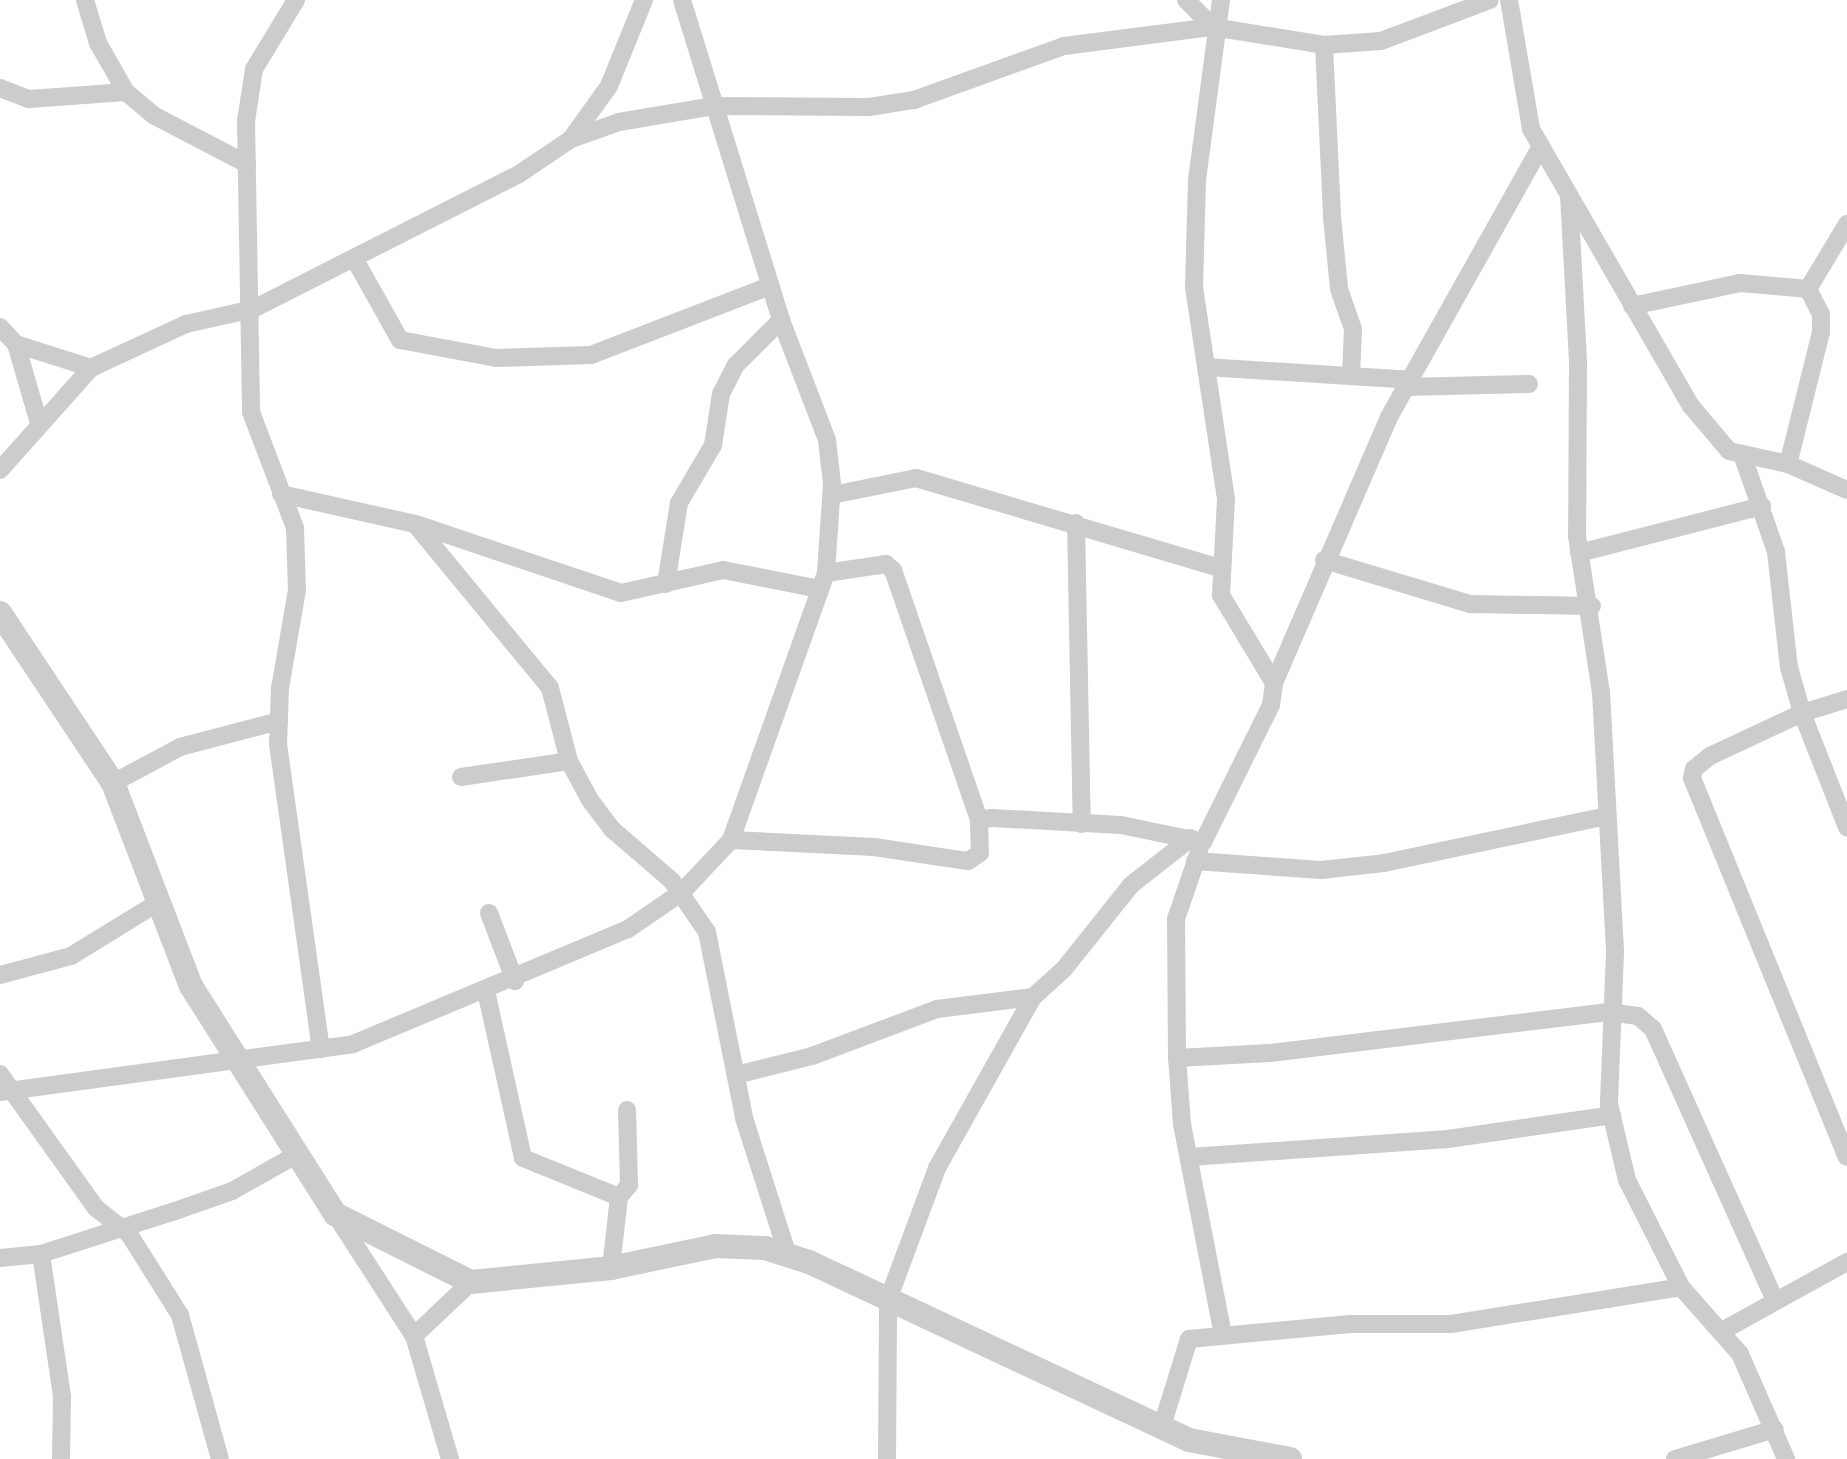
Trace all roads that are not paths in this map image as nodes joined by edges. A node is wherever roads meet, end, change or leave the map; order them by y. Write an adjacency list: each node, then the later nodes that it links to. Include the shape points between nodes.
1 (85, 0): 12 (street, via 98,43)
2 (296, 0): 16 (street, via 254,69)
3 (644, 0): 14 (street, via 609,86)
4 (682, 0): 13 (street)
5 (1186, 0): 9 (street)
6 (1221, 0): 9 (street)
7 (1490, 0): 10 (street, via 1412,34)
8 (1509, 0): 15 (street, via 1527,116)
9 (1215, 27): 10 (street); 13 (street, via 1064,46 914,100 869,107); 28 (street, via 1197,180 1194,287)
10 (1324, 45): 30 (street, via 1332,217 1339,289 1353,329)
11 (0, 88): 12 (street, via 29,99)
12 (126, 92): 16 (street, via 153,115)
13 (715, 106): 14 (street, via 652,112); 21 (street)
14 (571, 139): 20 (street, via 519,174)
15 (1541, 146): 17 (street); 31 (street)
16 (247, 164): 24 (street)
17 (1569, 195): 23 (street); 43 (street)
18 (1847, 224): 19 (street)
19 (1838, 254): 22 (street)
20 (354, 258): 21 (street, via 400,340 496,358 591,355); 24 (street)
21 (770, 286): 25 (street)
22 (1808, 289): 23 (street, via 1740,283); 35 (street, via 1821,314 1821,332)
23 (1632, 306): 34 (street, via 1691,406 1715,437)
24 (253, 309): 29 (street, via 186,324); 38 (street, via 251,412)
25 (781, 320): 39 (street, via 827,440); 47 (street, via 736,365 721,394 713,445 679,503)
26 (0, 327): 27 (street)
27 (16, 344): 29 (street); 33 (street)
28 (1206, 367): 30 (street); 45 (street, via 1226,499)
29 (91, 368): 33 (street)
30 (1351, 376): 31 (street)
31 (1408, 383): 32 (street); 44 (street)
32 (1529, 384)
33 (39, 423): 36 (street)
34 (1743, 457): 35 (street); 40 (street)
35 (1788, 464): 37 (street)
36 (0, 470)
37 (1847, 490)
38 (281, 494): 42 (street); 53 (street, via 295,528 297,590)
39 (832, 495): 41 (street, via 916,478); 46 (street)
40 (1762, 506): 43 (street); 52 (street, via 1776,552 1789,667)
41 (1076, 523): 45 (street); 59 (street)
42 (415, 524): 47 (street, via 621,593); 54 (street, via 550,688)
43 (1579, 553): 48 (street)
44 (1324, 560): 48 (street, via 1470,604); 50 (street)
45 (1219, 568): 50 (street, via 1221,595)
46 (823, 581): 47 (street, via 723,570); 58 (street, via 886,564 893,570); 61 (street)
47 (666, 584)
48 (1592, 606): 57 (street)
49 (0, 613): 56 (street)
50 (1274, 683): 62 (street, via 1271,705)
51 (1847, 699): 52 (street)
52 (1802, 713): 60 (street); 82 (street, via 1710,756 1694,769 1692,778)
53 (279, 721): 56 (street, via 180,747); 72 (street)
54 (569, 761): 55 (street); 64 (street, via 613,830)
55 (461, 777)
56 (113, 783): 65 (street)
57 (1607, 816): 63 (street, via 1384,863 1321,870); 71 (street, via 1615,953)
58 (979, 820): 59 (street); 61 (street, via 980,853 968,861 874,847)
59 (1082, 824): 62 (street)
60 (1847, 827)
61 (731, 840): 64 (street)
62 (1197, 840): 63 (street); 70 (street, via 1131,885 1064,969)
63 (1195, 861): 73 (street, via 1176,919)
64 (682, 892): 68 (street, via 628,929); 76 (street, via 707,932)
65 (157, 903): 67 (street, via 71,956); 74 (street, via 191,986)
66 (489, 913): 68 (street)
67 (0, 975)
68 (515, 981): 69 (street)
69 (486, 991): 72 (street, via 353,1044); 83 (street, via 523,1158)
70 (1033, 997): 76 (street, via 937,1009 812,1056); 93 (street, via 937,1168)
71 (1609, 1012): 73 (street, via 1270,1053); 79 (street); 94 (street, via 1638,1016 1653,1029)
72 (321, 1049): 74 (street)
73 (1177, 1058): 81 (street)
74 (239, 1060): 77 (street); 80 (street)
75 (0, 1074): 77 (street)
76 (736, 1075): 87 (street)
77 (6, 1090): 85 (street, via 96,1208)
78 (627, 1110): 83 (street, via 629,1185)
79 (1612, 1115): 81 (street, via 1448,1139); 92 (street, via 1627,1180)
80 (296, 1155): 84 (street); 85 (street, via 232,1191)
81 (1190, 1157): 96 (street)
82 (1847, 1157)
83 (619, 1197): 90 (street)
84 (335, 1214): 91 (street); 97 (street)
85 (122, 1226): 86 (street); 102 (street, via 180,1315)
86 (41, 1254): 88 (street); 101 (street, via 62,1397)
87 (788, 1256): 90 (street, via 765,1248 715,1246); 93 (street)
88 (0, 1258)
89 (1847, 1262): 94 (street)
90 (611, 1268): 91 (street)
91 (471, 1282): 97 (street)
92 (1681, 1287): 95 (street); 96 (street, via 1451,1324 1350,1324)
93 (888, 1300): 98 (street); 104 (street)
94 (1775, 1301): 95 (street)
95 (1722, 1331): 99 (street)
96 (1223, 1335): 98 (street, via 1184,1343)
97 (414, 1336): 103 (street)
98 (1162, 1426): 100 (street)
99 (1775, 1429): 106 (street); 107 (street)
100 (1190, 1450): 105 (street)
101 (61, 1459)
102 (220, 1459)
103 (450, 1459)
104 (887, 1459)
105 (1290, 1459)
106 (1675, 1459)
107 (1786, 1459)

